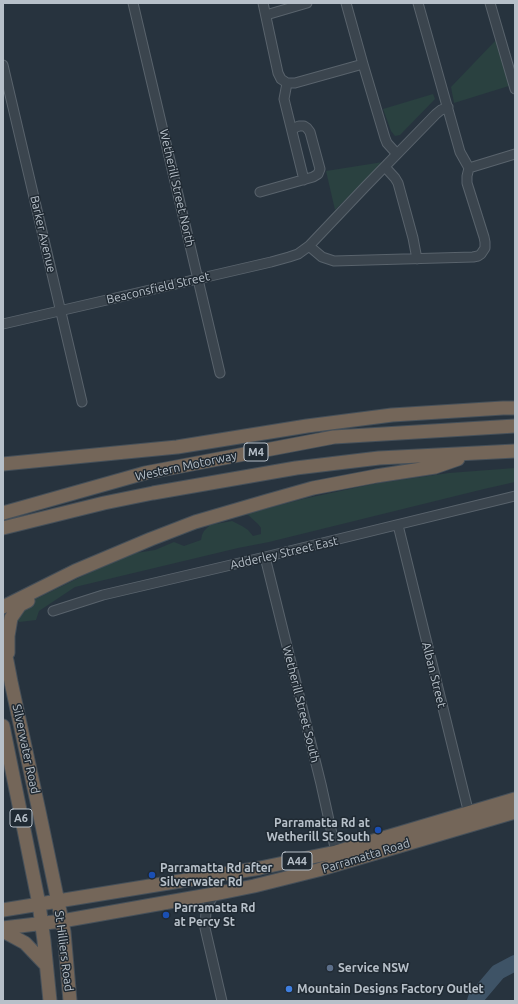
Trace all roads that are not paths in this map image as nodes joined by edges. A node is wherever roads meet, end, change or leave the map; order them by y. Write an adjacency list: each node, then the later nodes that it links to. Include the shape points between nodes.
1 (133, 3): 24 (street, Wetherill Street North)
2 (263, 3): 7 (street)
3 (307, 3): 7 (street)
4 (346, 3): 8 (street)
5 (418, 3): 12 (street)
6 (490, 3): 11 (street)
7 (266, 15): 10 (street, via 278,73)
8 (363, 64): 10 (street); 14 (street, via 385,138)
9 (3, 65): 25 (street, Barker Avenue)
10 (287, 83): 13 (street, via 284,99)
11 (515, 89)
12 (448, 107): 14 (street, Beaconsfield Street, via 436,114); 19 (street, via 460,152)
13 (292, 129): 16 (street, via 299,126 307,128); 17 (street)
14 (397, 154): 18 (street, Beaconsfield Street)
15 (515, 154): 19 (street)
16 (316, 156): 17 (street); 20 (street, via 320,169 318,174)
17 (300, 161): 20 (street)
18 (385, 167): 22 (street, Beaconsfield Street); 23 (street, via 398,183)
19 (469, 168): 23 (street, via 467,183 485,248 481,254 473,257)
20 (304, 180): 21 (street)
21 (260, 192)
22 (309, 246): 23 (street, via 322,258 334,261); 24 (street, Beaconsfield Street, via 289,258)
23 (417, 259)
24 (198, 278): 25 (street, Beaconsfield Street); 27 (street, Wetherill Street North)
25 (61, 311): 26 (street, Beaconsfield Street); 28 (street, Barker Avenue)
26 (3, 324)
27 (220, 373)
28 (82, 402)
29 (515, 408): 33 (highway, via 392,415 177,446)
30 (515, 426): 35 (highway, Western Motorway / M4, via 334,437 145,473)
31 (515, 451): 32 (highway, Western Motorway / M4)
32 (475, 453): 37 (highway, Western Motorway / M4, via 379,458 296,468 104,503); 38 (highway, via 435,467 376,476 275,499 195,522)
33 (3, 464)
34 (515, 496): 36 (street, Adderley Street East)
35 (3, 513)
36 (398, 525): 39 (street, Adderley Street East); 47 (street, Alban Street)
37 (3, 528)
38 (151, 539): 40 (highway, via 75,571); 43 (highway, via 20,606 10,618 8,654)
39 (265, 558): 41 (street, Adderley Street East, via 103,595); 48 (street, Wetherill Street South)
40 (3, 608)
41 (53, 612)
42 (3, 645): 43 (highway, Silverwater Road / A6)
43 (11, 682): 50 (highway, Silverwater Road / A6)
44 (3, 729): 51 (highway, Silverwater Road / A6)
45 (515, 799): 47 (highway, Parramatta Road / A44)
46 (515, 812): 47 (highway, Parramatta Road / A44)
47 (470, 819): 48 (highway, Parramatta Road / A44); 49 (highway, Parramatta Road / A44, via 318,870)
48 (336, 852): 50 (highway, Parramatta Road / A44, via 260,868)
49 (214, 894): 53 (highway, Parramatta Road / A44); 59 (street, via 206,910 205,928)
50 (58, 901): 51 (highway, Parramatta Road / A44); 53 (highway, St Hilliers Road / A6)
51 (39, 904): 52 (highway, Parramatta Road / A44); 54 (highway, Silverwater Road / A6)
52 (3, 910)
53 (62, 921): 54 (highway, Parramatta Road / A44); 58 (highway, St Hilliers Road / A6)
54 (41, 923): 55 (highway, Parramatta Road / A44); 56 (highway, St Hilliers Road / A6)
55 (3, 930): 56 (highway, via 25,943)
56 (46, 965): 57 (highway, St Hilliers Road / A6)
57 (50, 1001)
58 (70, 1001)
59 (222, 1001)

